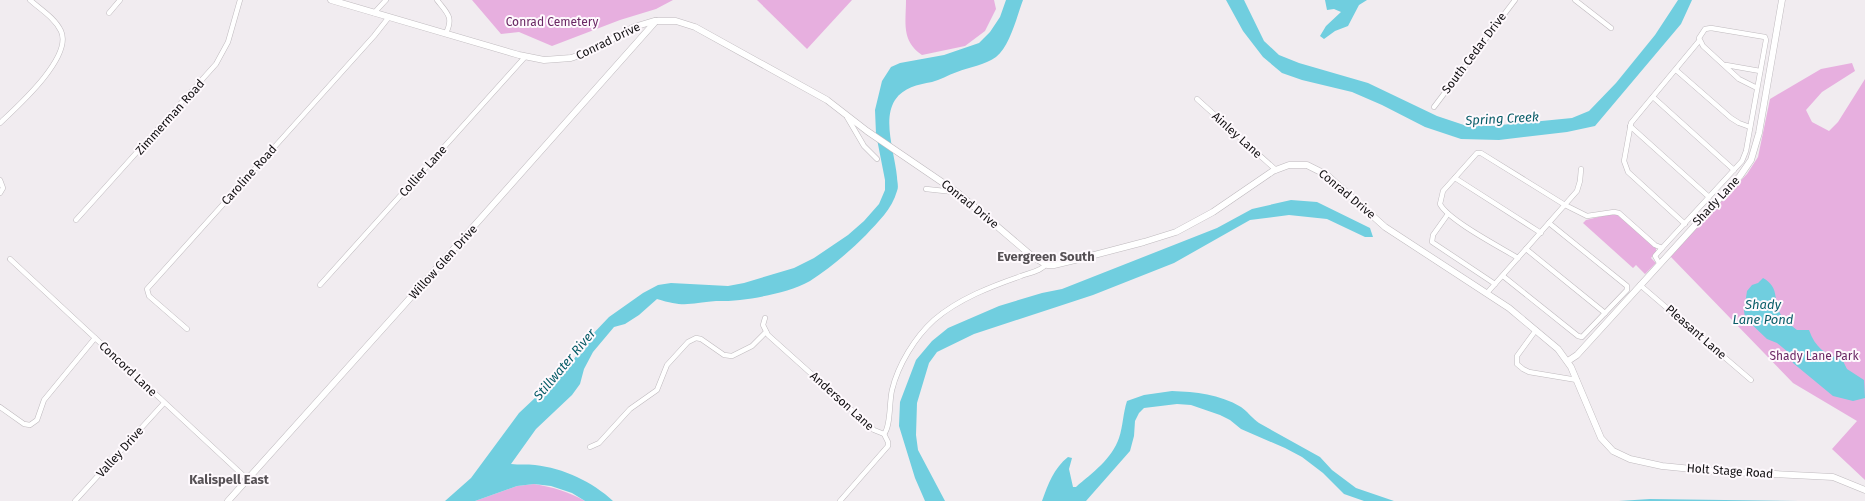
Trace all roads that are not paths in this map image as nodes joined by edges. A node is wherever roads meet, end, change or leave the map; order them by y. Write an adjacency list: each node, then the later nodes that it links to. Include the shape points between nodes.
1 (30, 0): 28 (street, via 58,26 63,36 62,46 48,72)
2 (120, 0): 10 (street)
3 (240, 0): 43 (street, Zimmerman Road, via 228,42 216,64)
4 (331, 0): 11 (main road, Conrad Drive)
5 (386, 0): 11 (street)
6 (437, 0): 15 (street, via 450,18)
7 (1515, 0): 26 (street, South Cedar Drive)
8 (1575, 0): 14 (street)
9 (1782, 0): 22 (main road, Shady Lane)
10 (109, 13)
11 (374, 13): 12 (main road, Conrad Drive)
12 (389, 17): 15 (main road, Conrad Drive); 60 (street, Caroline Road, via 147,289 149,296)
13 (656, 21): 17 (main road, Conrad Drive, via 634,27 589,52 571,58 548,61); 27 (main road, Conrad Drive, via 676,21 694,27 813,92); 71 (main road, Willow Glen Drive)
14 (1611, 28)
15 (446, 33): 17 (main road, Conrad Drive)
16 (1700, 42): 18 (street); 19 (street); 20 (street, via 1701,34 1705,29 1711,28 1763,35 1766,40)
17 (525, 57): 54 (street, Collier Lane)
18 (1726, 65): 20 (street); 23 (street, via 1739,79)
19 (1676, 70): 24 (street); 30 (street, via 1731,118)
20 (1760, 71): 21 (street)
21 (1759, 79): 22 (street); 23 (street)
22 (1768, 82): 51 (main road, Shady Lane, via 1760,133 1751,160 1740,176)
23 (1758, 88): 30 (street)
24 (1653, 97): 29 (street); 34 (street)
25 (1197, 99): 33 (street, Ainley Lane)
26 (1434, 107)
27 (837, 108): 31 (street, via 850,122 864,146); 39 (main road, Conrad Drive)
28 (0, 123)
29 (1630, 126): 40 (street); 45 (street, via 1625,168)
30 (1750, 128): 34 (street, via 1744,157)
31 (878, 159)
32 (1581, 169): 41 (street, via 1577,191)
33 (1276, 170): 52 (main road, Conrad Drive, via 1207,216 1176,232 1079,259 1054,265); 57 (main road, Conrad Drive, via 1295,164 1307,165 1321,171 1385,227)
34 (1734, 170): 40 (street)
35 (1455, 178): 41 (street, via 1479,152); 42 (street, via 1440,199 1441,206); 46 (street)
36 (0, 180): 38 (street, via 3,188)
37 (926, 189): 39 (street, via 950,191)
38 (0, 193)
39 (962, 196): 52 (main road, Conrad Drive, via 1036,260)
40 (1710, 197): 45 (street)
41 (1565, 205): 44 (street); 47 (street, via 1590,217 1619,213 1655,245)
42 (1448, 214): 49 (street); 55 (street, via 1433,235 1432,242)
43 (76, 220)
44 (1549, 223): 46 (street); 58 (street, via 1627,286 1627,290)
45 (1685, 224): 47 (street)
46 (1541, 233): 48 (street)
47 (1662, 248): 51 (street, via 1655,256)
48 (1526, 249): 49 (street); 58 (street)
49 (1518, 258): 53 (street)
50 (10, 259): 63 (street, Concord Lane)
51 (1659, 263): 56 (main road, Shady Lane)
52 (1046, 264): 69 (street, Anderson Lane, via 1042,268 964,301 943,313 928,326 896,376 890,400 888,428)
53 (1503, 276): 55 (street); 58 (street, via 1578,336 1585,336)
54 (320, 284)
55 (1495, 284): 57 (street)
56 (1640, 285): 64 (main road, Shady Lane, via 1577,355); 66 (street, Pleasant Lane)
57 (1487, 293): 61 (main road, Conrad Drive)
58 (1605, 313)
59 (765, 318): 62 (street, via 763,325)
60 (186, 329)
61 (1536, 330): 64 (main road, Conrad Drive); 65 (street, via 1517,356 1517,364 1530,372)
62 (766, 332): 69 (street, Anderson Lane, via 874,430); 70 (street, via 752,346 732,356 724,356 701,339 696,338 688,342 667,365 657,390 630,409 599,443)
63 (95, 338): 67 (street, Concord Lane); 68 (street, via 44,400 37,420 30,426)
64 (1568, 361): 65 (main road)
65 (1577, 380): 72 (main road, Holt Stage Road, via 1601,438 1613,451 1630,459 1662,466 1712,471 1833,477)
66 (1751, 380)
67 (164, 402): 71 (street, Concord Lane); 74 (street, Valley Drive)
68 (0, 406)
69 (884, 434): 73 (street, via 888,446)
70 (590, 447)
71 (247, 479): 75 (main road, Willow Glen Drive)
72 (1865, 490)
73 (842, 500)
74 (75, 501)
75 (228, 501)

